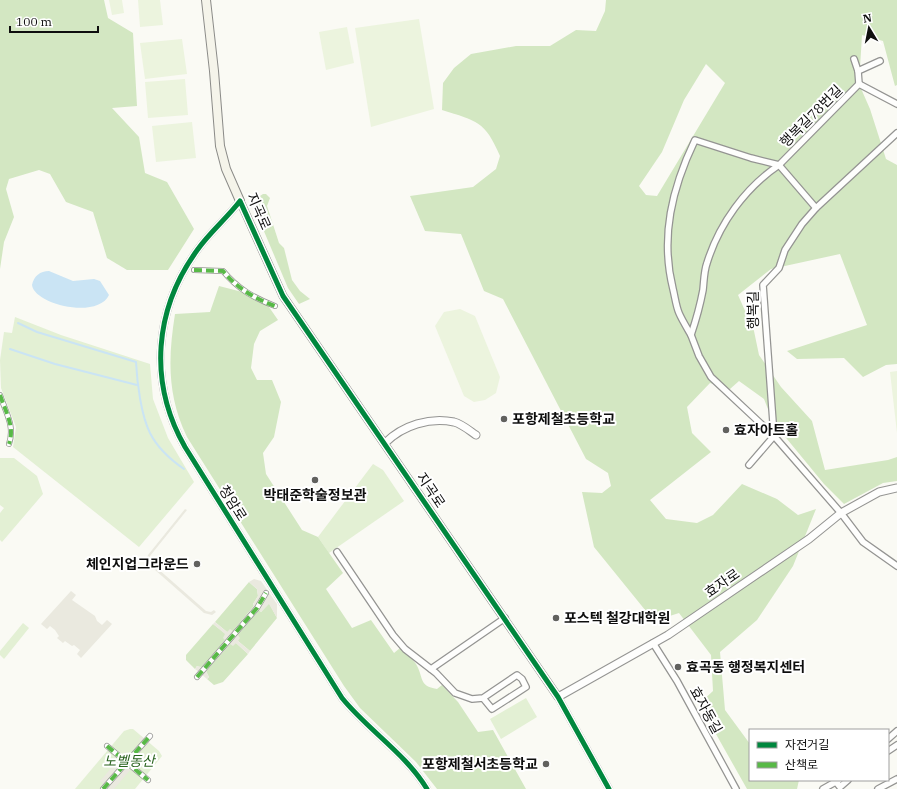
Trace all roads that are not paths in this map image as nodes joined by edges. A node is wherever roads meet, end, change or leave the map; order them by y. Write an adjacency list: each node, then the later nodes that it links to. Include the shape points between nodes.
1 (206, 0): 9 (main road, 지곡로, via 220,146 226,169)
2 (854, 59): 4 (street)
3 (880, 61): 4 (street)
4 (858, 71): 5 (street)
5 (859, 84): 6 (street); 8 (street, 행복길78번길)
6 (897, 104)
7 (897, 133): 10 (street, 행복길)
8 (779, 165): 10 (street); 13 (street, 행복길78번길, via 764,175 740,200 725,224 706,264 699,313); 13 (street, 행복길78번길, via 695,140 675,189 667,245 669,274 679,313)
9 (240, 201): 17 (street, 지곡로, via 283,296); 43 (street, 청암로, via 198,250 180,277 169,300 163,330 161,362 164,391 172,420 189,454 342,698 412,769)
10 (816, 208): 16 (street, 행복길, via 785,250 779,268 763,285)
11 (194, 270): 12 (street, via 223,271 234,284 255,298)
12 (275, 306)
13 (691, 335): 16 (street, 행복길78번길, via 711,377)
14 (0, 396): 18 (street, via 12,430)
15 (476, 435): 17 (street, via 455,422 428,420 404,429)
16 (774, 436): 19 (street); 21 (street)
17 (385, 443): 25 (street, 지곡로)
18 (9, 444)
19 (749, 465)
20 (897, 488): 21 (street, 효자로, via 879,492)
21 (841, 513): 23 (street, via 863,542); 26 (street, 효자로, via 809,539 702,613)
22 (337, 552): 27 (street, via 398,642)
23 (897, 566)
24 (266, 593): 28 (street, via 257,608)
25 (505, 618): 27 (street); 29 (street, 지곡로)
26 (652, 643): 29 (street, 효자로); 45 (street, 효자동길, via 677,681)
27 (431, 669): 30 (street, via 455,693 472,699)
28 (197, 677)
29 (558, 697): 44 (street, 지곡로)
30 (483, 698): 30 (street, via 492,709 526,687 517,675)
31 (897, 730): 33 (street)
32 (150, 736): 37 (street)
33 (889, 737)
34 (897, 745): 36 (street)
35 (107, 746): 37 (street)
36 (889, 751)
37 (126, 763): 39 (street); 42 (street)
38 (897, 779): 47 (street)
39 (148, 780)
40 (837, 781): 41 (street, via 840,786); 46 (street)
41 (847, 781)
42 (103, 789)
43 (427, 789)
44 (609, 789)
45 (736, 789)
46 (824, 789)
47 (878, 789)

